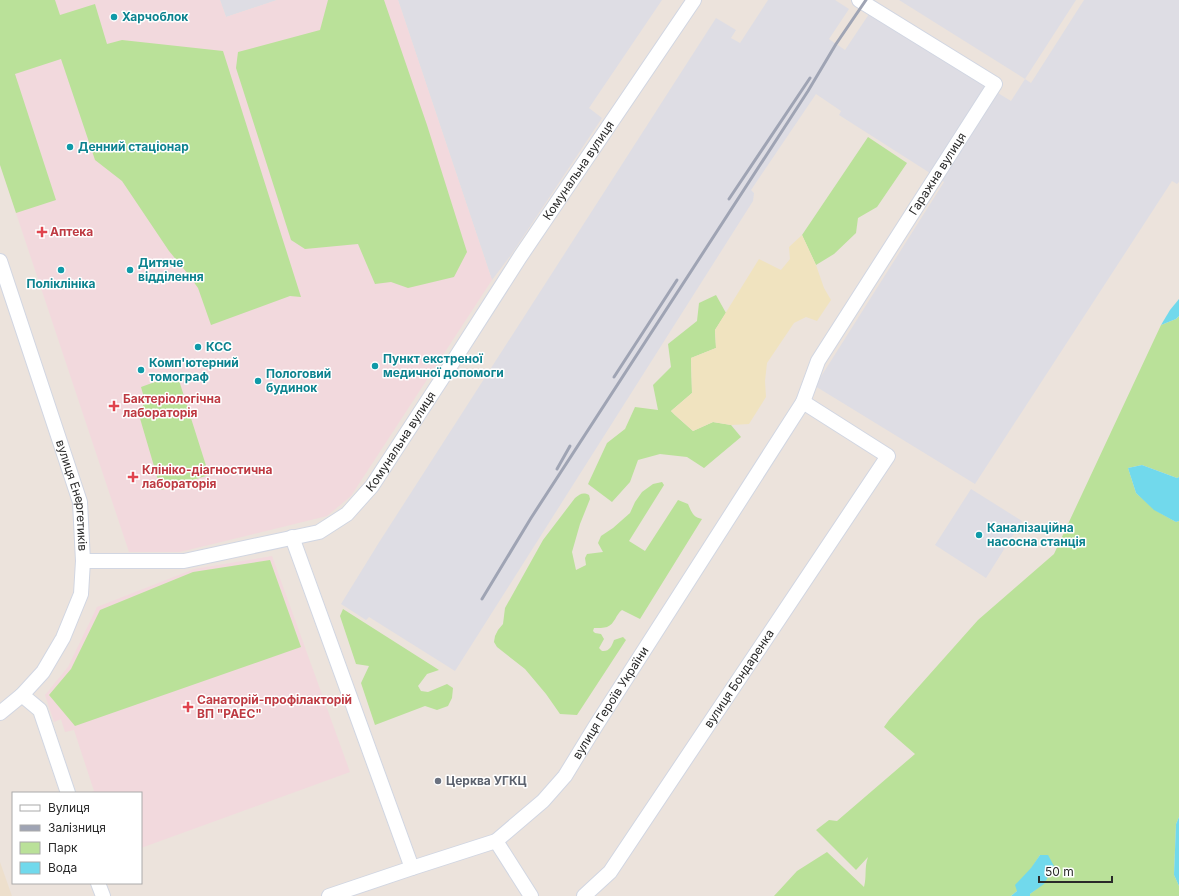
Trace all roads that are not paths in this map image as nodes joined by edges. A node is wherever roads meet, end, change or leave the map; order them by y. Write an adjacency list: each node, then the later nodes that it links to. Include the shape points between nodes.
1 (694, 0): 5 (street, Комунальна вулиця, via 520,257 372,486 346,514 319,532)
2 (859, 0): 4 (street, Гаражна вулиця, via 994,84 818,361)
3 (0, 262): 6 (street, вулиця Енергетиків, via 80,502)
4 (803, 402): 10 (street, вулиця Героїв України, via 565,776 543,801); 16 (street, вулиця Бондаренка, via 888,456 610,872)
5 (292, 537): 6 (street, Комунальна вулиця, via 184,561); 11 (street)
6 (83, 561): 7 (street, вулиця Енергетиків, via 81,594 63,638 43,672)
7 (22, 695): 8 (street, вулиця Енергетиків); 9 (street, via 40,710)
8 (0, 713)
9 (68, 792)
10 (496, 841): 11 (street, вулиця Героїв України); 15 (street)
11 (412, 868): 14 (street, вулиця Героїв України)
12 (98, 884): 13 (street)
13 (103, 896)
14 (329, 896)
15 (531, 896)
16 (584, 896)

